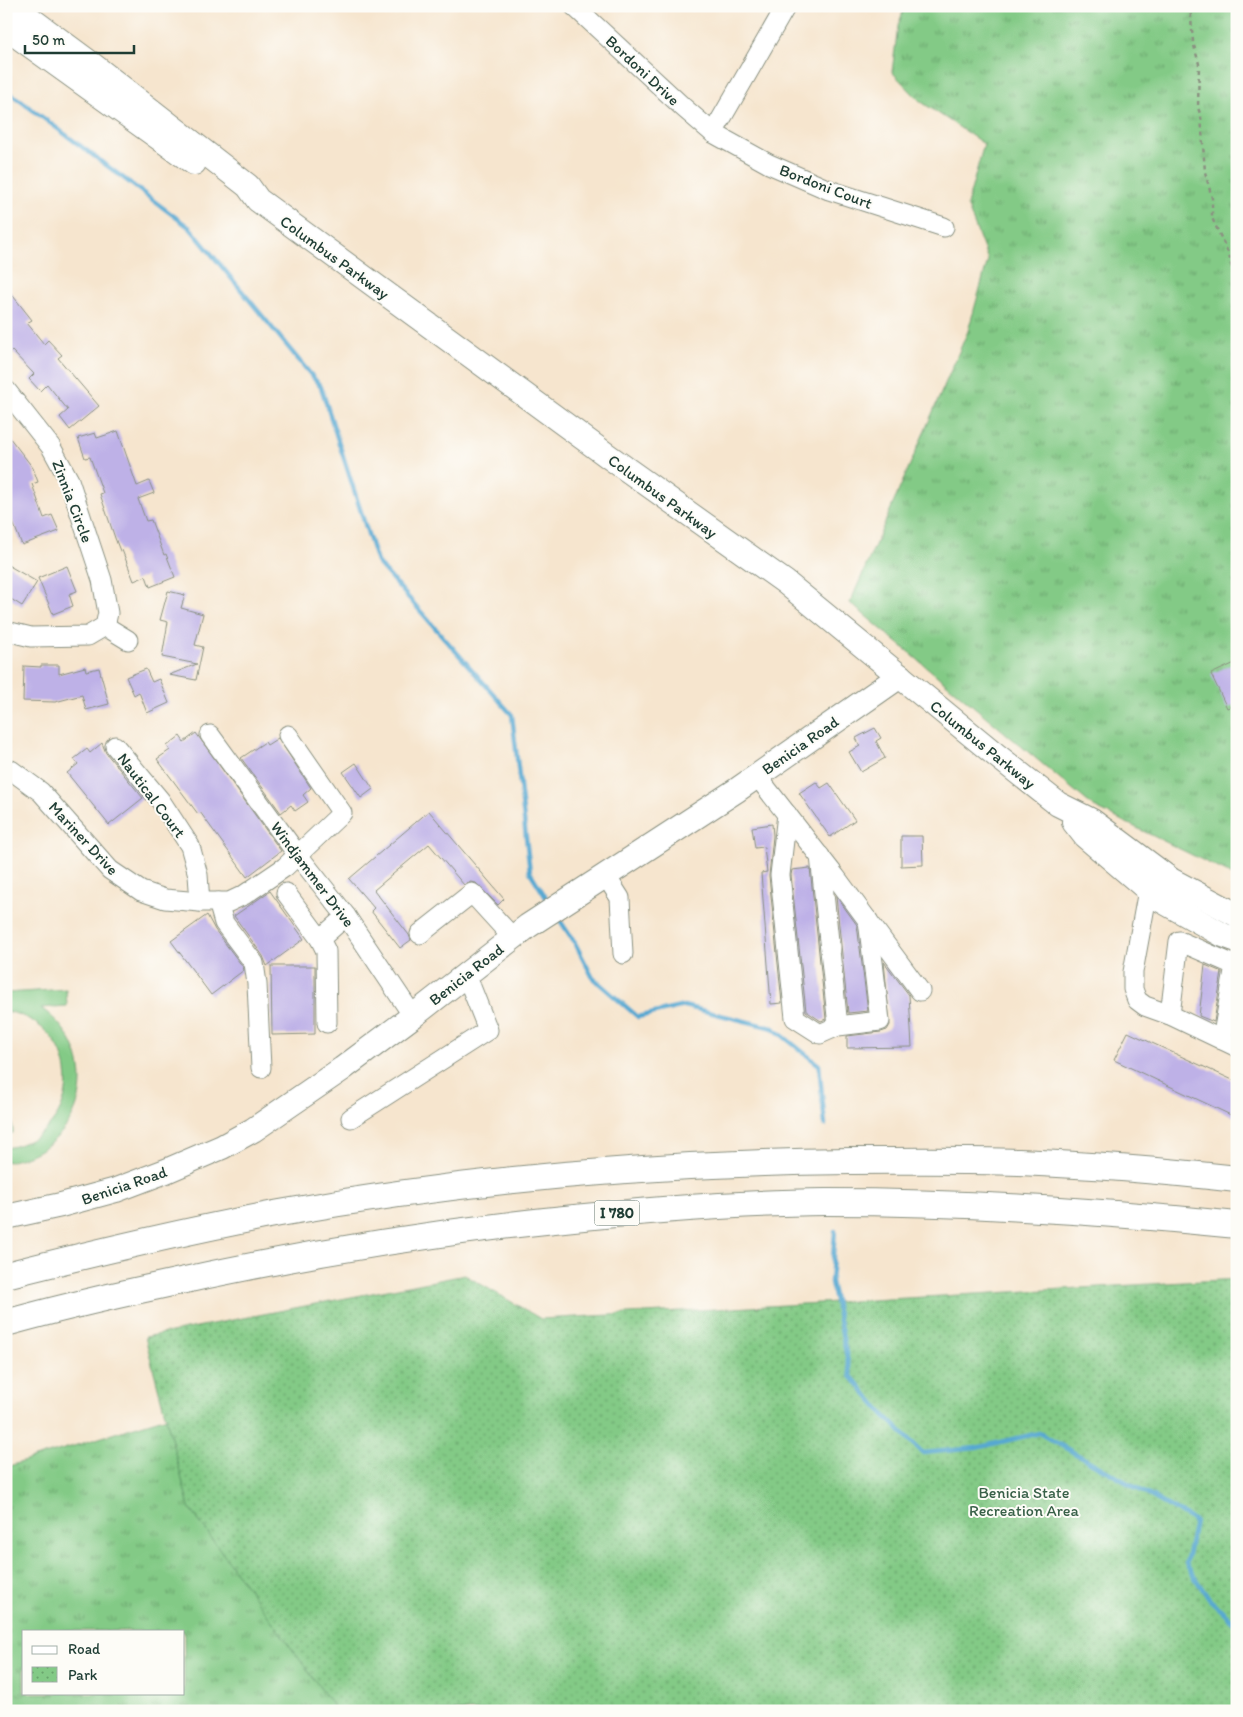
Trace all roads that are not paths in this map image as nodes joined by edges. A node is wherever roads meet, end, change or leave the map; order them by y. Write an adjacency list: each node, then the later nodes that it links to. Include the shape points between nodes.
1 (13, 6): 6 (main road, Columbus Parkway, via 248,186)
2 (574, 6): 5 (street, Bordoni Drive)
3 (786, 6): 5 (street)
4 (6, 28): 6 (main road, Columbus Parkway, via 240,196)
5 (713, 132): 7 (street, Bordoni Court, via 769,164 829,190)
6 (258, 200): 12 (main road, Columbus Parkway, via 785,582)
7 (944, 227)
8 (6, 390): 9 (street, Zinnia Circle, via 51,447 68,480 102,580 108,613)
9 (105, 626): 10 (street, via 88,636 31,637); 11 (street)
10 (6, 631)
11 (128, 640)
12 (900, 676): 17 (main road, Benicia Road); 22 (main road, Columbus Parkway, via 1058,804 1085,836)
13 (210, 735): 19 (street, Windjammer Drive)
14 (288, 735): 19 (street, Mariner Drive, via 342,814)
15 (115, 746): 24 (street, Nautical Court, via 160,800 190,846)
16 (11, 770): 24 (street, Mariner Drive, via 41,792 110,870 141,891 165,899)
17 (757, 776): 18 (street); 21 (main road, Benicia Road)
18 (787, 814): 20 (street); 38 (street, via 780,875 794,1018 820,1034)
19 (297, 854): 24 (street, Mariner Drive, via 244,895 229,902); 26 (street, Windjammer Drive)
20 (820, 856): 27 (street); 38 (street)
21 (606, 876): 29 (main road, Benicia Road); 32 (street, via 620,898)
22 (1152, 879): 25 (main road, Columbus Parkway, via 1171,880); 31 (main road, Columbus Parkway, via 1159,899); 35 (street, via 1133,972 1134,989 1137,1000 1145,1006)
23 (286, 893): 30 (street)
24 (209, 902): 40 (street, Nautical Court, via 254,963)
25 (1237, 915)
26 (346, 916): 30 (street); 36 (street, Windjammer Drive)
27 (868, 920): 34 (street); 38 (street, via 880,1021)
28 (420, 934): 29 (street, via 472,893)
29 (513, 938): 33 (main road, Benicia Road)
30 (320, 939): 37 (street, via 326,951)
31 (1237, 940)
32 (622, 954)
33 (466, 974): 36 (main road, Benicia Road); 41 (street, via 488,1030)
34 (920, 991)
35 (1170, 1015): 39 (street); 39 (street, via 1179,941 1232,964)
36 (413, 1016): 43 (main road, Benicia Road, via 282,1111 222,1147 116,1190)
37 (327, 1023)
38 (838, 1026)
39 (1233, 1045)
40 (261, 1068)
41 (351, 1118)
42 (1237, 1179): 45 (highway, via 1019,1162 937,1160 750,1163 612,1171 444,1187 282,1212 104,1250)
43 (6, 1217)
44 (1237, 1225): 46 (highway, I 780, via 1100,1212 950,1204 824,1202 625,1212 337,1249 236,1268)
45 (6, 1275)
46 (6, 1323)

